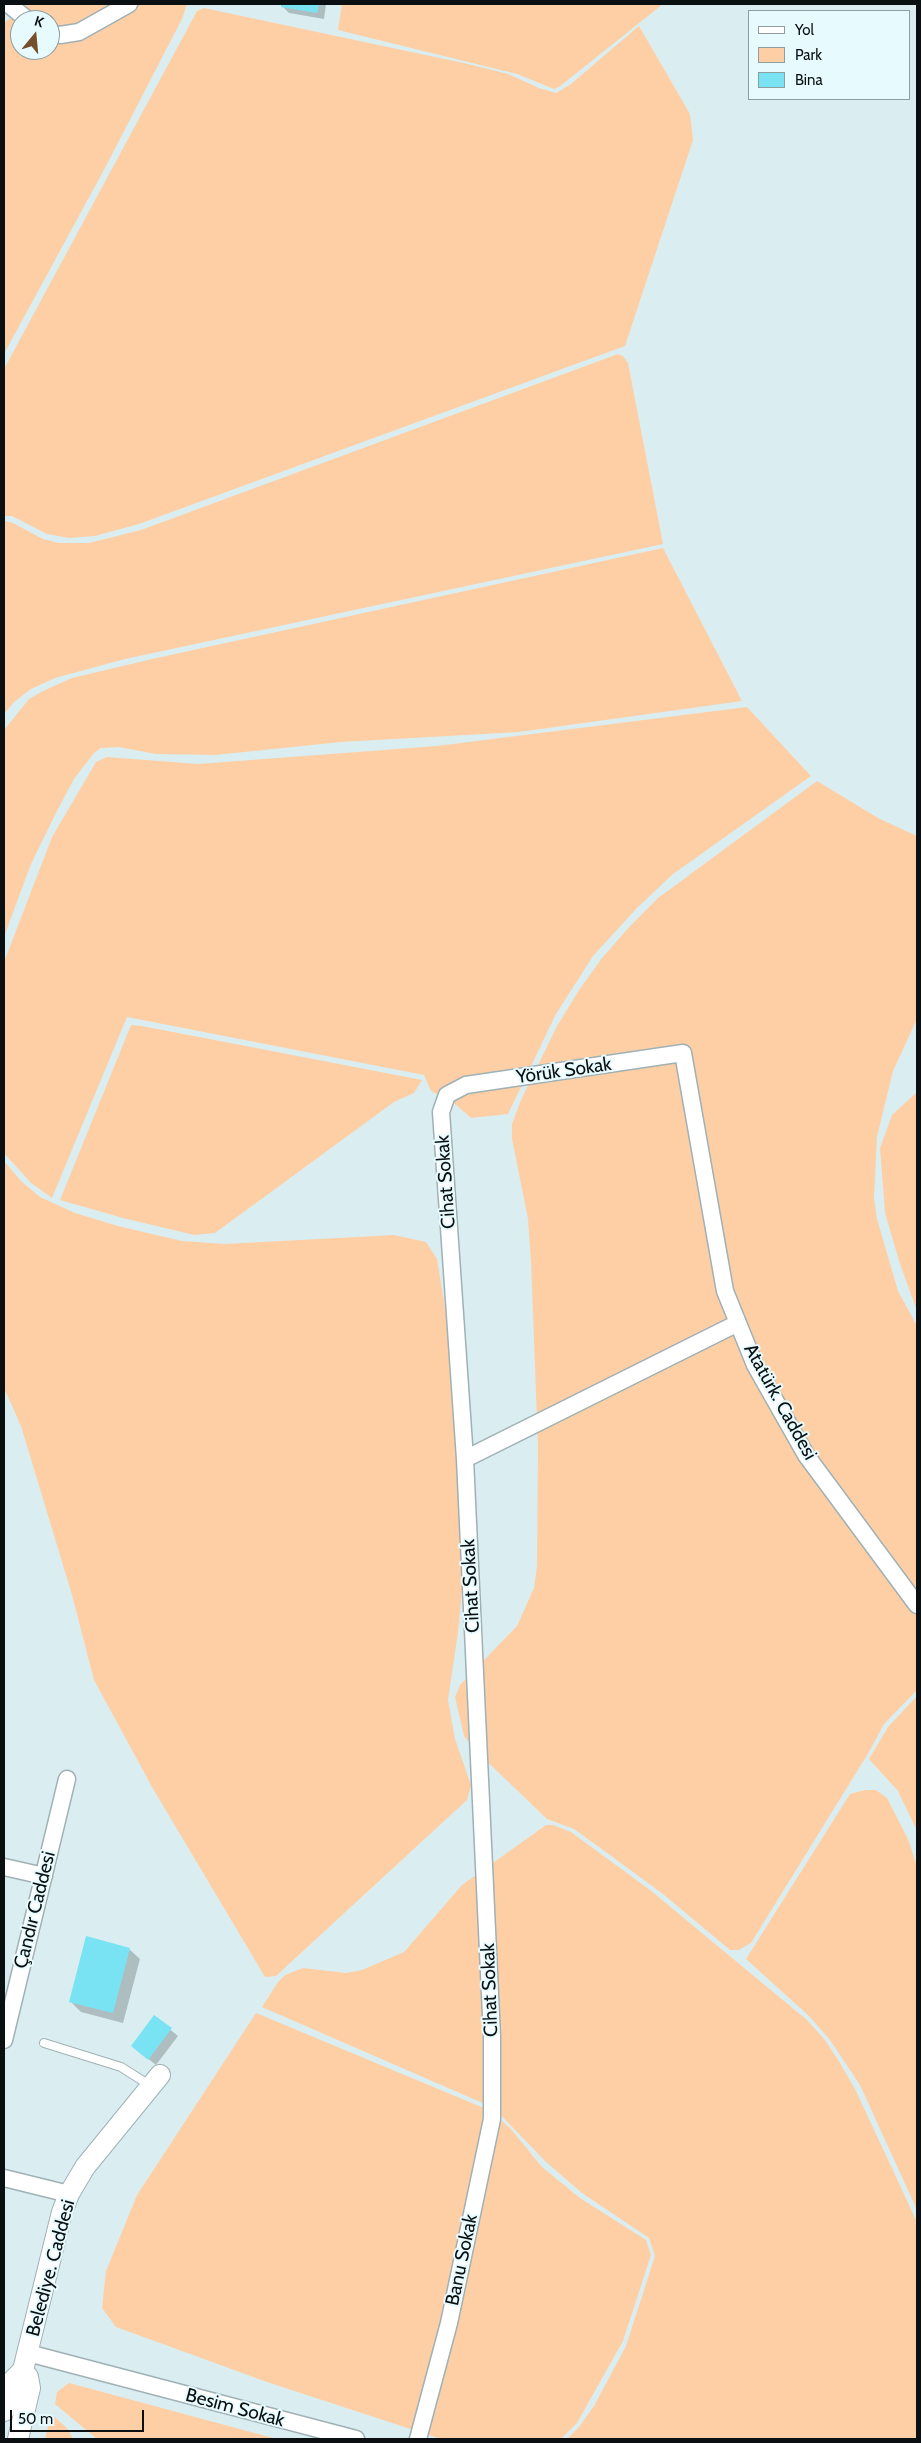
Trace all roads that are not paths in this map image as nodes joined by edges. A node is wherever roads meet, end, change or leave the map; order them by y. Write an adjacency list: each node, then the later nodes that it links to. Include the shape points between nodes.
1 (129, 4): 2 (street, via 79,32)
2 (60, 35)
3 (683, 1053): 4 (street, Yörük Sokak, via 466,1085); 5 (street, Atatürk. Caddesi, via 725,1291)
4 (447, 1095): 6 (street, Cihat Sokak, via 441,1112)
5 (738, 1323): 6 (street); 7 (street, Atatürk. Caddesi, via 755,1365 806,1455)
6 (465, 1459): 13 (street, Cihat Sokak)
7 (917, 1605)
8 (67, 1779): 10 (street, Çandır Caddesi)
9 (4, 1867): 10 (street)
10 (44, 1876): 11 (street, Çandır Caddesi)
11 (4, 2040)
12 (44, 2043): 14 (lane)
13 (492, 2078): 21 (street, Banu Sokak, via 492,2119 483,2164 449,2323)
14 (155, 2080): 16 (street, Belediye. Caddesi, via 85,2167)
15 (4, 2178): 16 (street)
16 (69, 2194): 17 (street, Belediye. Caddesi)
17 (26, 2362): 18 (street, Belediye. Caddesi, via 12,2382); 19 (street, Belediye. Caddesi, via 30,2388); 20 (street, Besim Sokak)
18 (4, 2411)
19 (18, 2439)
20 (356, 2439)
21 (418, 2439)

